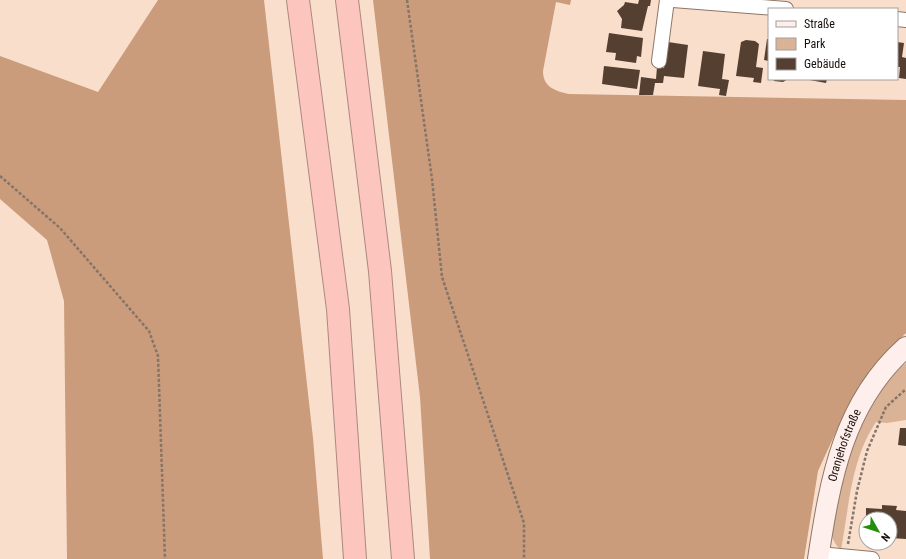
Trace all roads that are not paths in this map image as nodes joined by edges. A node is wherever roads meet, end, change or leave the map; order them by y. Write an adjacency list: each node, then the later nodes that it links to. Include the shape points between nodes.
1 (298, 0): 9 (highway, via 338,309)
2 (347, 0): 10 (highway, via 380,271)
3 (668, 0): 6 (street)
4 (673, 0): 5 (street)
5 (780, 6)
6 (659, 61)
7 (906, 347): 8 (street, Oranjehofstraße, via 891,360 871,386 846,434 830,483)
8 (818, 556): 11 (street)
9 (354, 559)
10 (403, 559)
11 (872, 559)

